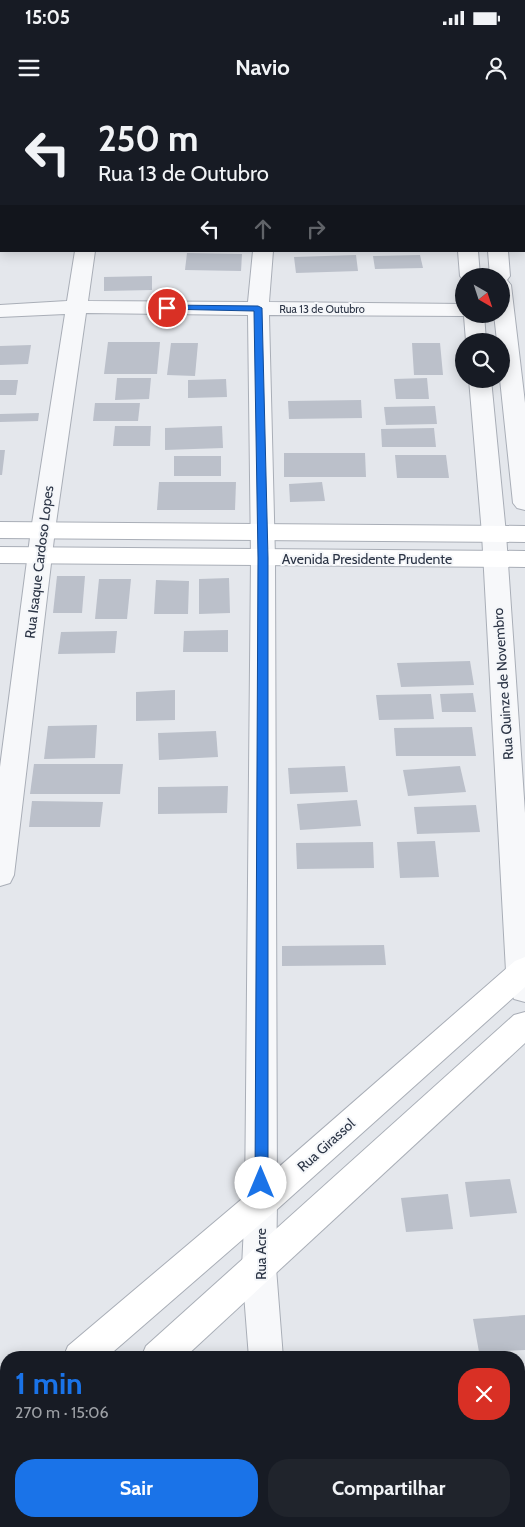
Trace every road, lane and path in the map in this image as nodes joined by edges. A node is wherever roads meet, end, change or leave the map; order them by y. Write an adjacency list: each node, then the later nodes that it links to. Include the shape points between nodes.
1 (85, 252): 7 (street, Rua Isaque Cardoso Lopes)
2 (263, 252): 8 (street, Rua Acre)
3 (468, 252): 5 (street)
4 (498, 252): 6 (street)
5 (469, 268)
6 (499, 268)
7 (77, 307): 8 (street, Rua 13 de Outubro); 11 (street, Rua 13 de Outubro); 15 (street, Rua Isaque Cardoso Lopes)
8 (258, 308): 9 (street, Rua 13 de Outubro); 16 (street, Rua Acre)
9 (455, 310)
10 (510, 310): 13 (street)
11 (0, 311)
12 (481, 388): 18 (street, Rua Quinze de Novembro)
13 (525, 503)
14 (0, 530): 15 (street, Avenida Presidente Prudente)
15 (42, 530): 16 (street, Avenida Presidente Prudente); 20 (street, Rua Isaque Cardoso Lopes)
16 (263, 532): 18 (street, Avenida Presidente Prudente); 21 (street, Rua Acre)
17 (525, 534): 18 (street, Avenida Presidente Prudente)
18 (495, 547): 21 (street, Avenida Presidente Prudente); 22 (street, Avenida Presidente Prudente); 24 (street, Rua Quinze de Novembro)
19 (0, 555): 20 (street, Avenida Presidente Prudente)
20 (40, 555): 21 (street, Avenida Presidente Prudente); 23 (street, Rua Isaque Cardoso Lopes)
21 (263, 558): 26 (street, Rua Acre)
22 (525, 559)
23 (0, 874)
24 (524, 977): 26 (street, Rua Girassol)
25 (525, 1024): 27 (street)
26 (261, 1203): 27 (street, Rua Acre); 28 (street, Rua Girassol)
27 (259, 1268): 29 (street); 30 (street, Rua Acre)
28 (88, 1351)
29 (166, 1351)
30 (265, 1351)

